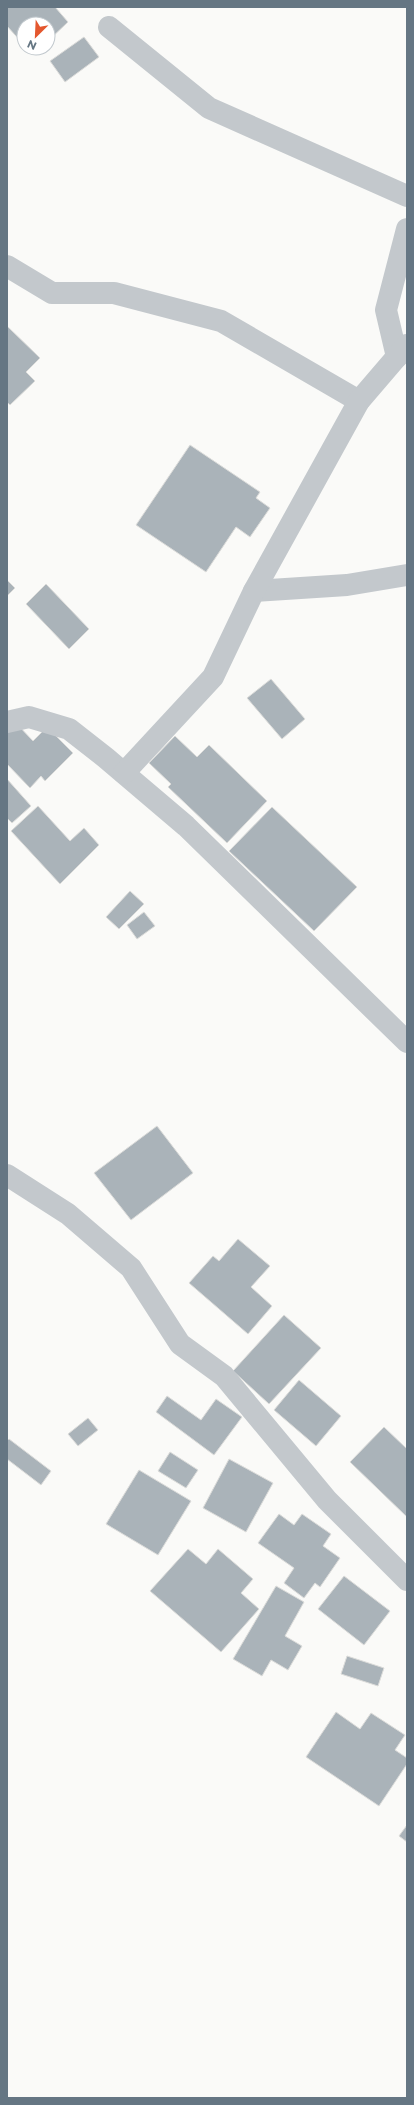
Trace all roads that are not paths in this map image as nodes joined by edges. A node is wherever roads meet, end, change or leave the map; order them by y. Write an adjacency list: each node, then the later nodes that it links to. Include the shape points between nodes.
1 (109, 27): 2 (street, via 210,108)
2 (407, 196)
3 (407, 229): 5 (street, via 386,310)
4 (7, 266): 6 (street, via 52,293 114,293 221,321)
5 (402, 351): 6 (street)
6 (359, 401): 8 (street)
7 (407, 575): 8 (street, via 347,585)
8 (254, 590): 10 (street, via 213,677)
9 (7, 722): 10 (street, via 29,717 69,729)
10 (124, 773): 11 (street, via 186,826)
11 (407, 1042)
12 (7, 1175): 13 (street, via 68,1214 130,1268 180,1344 224,1376 327,1500)
13 (407, 1580)

